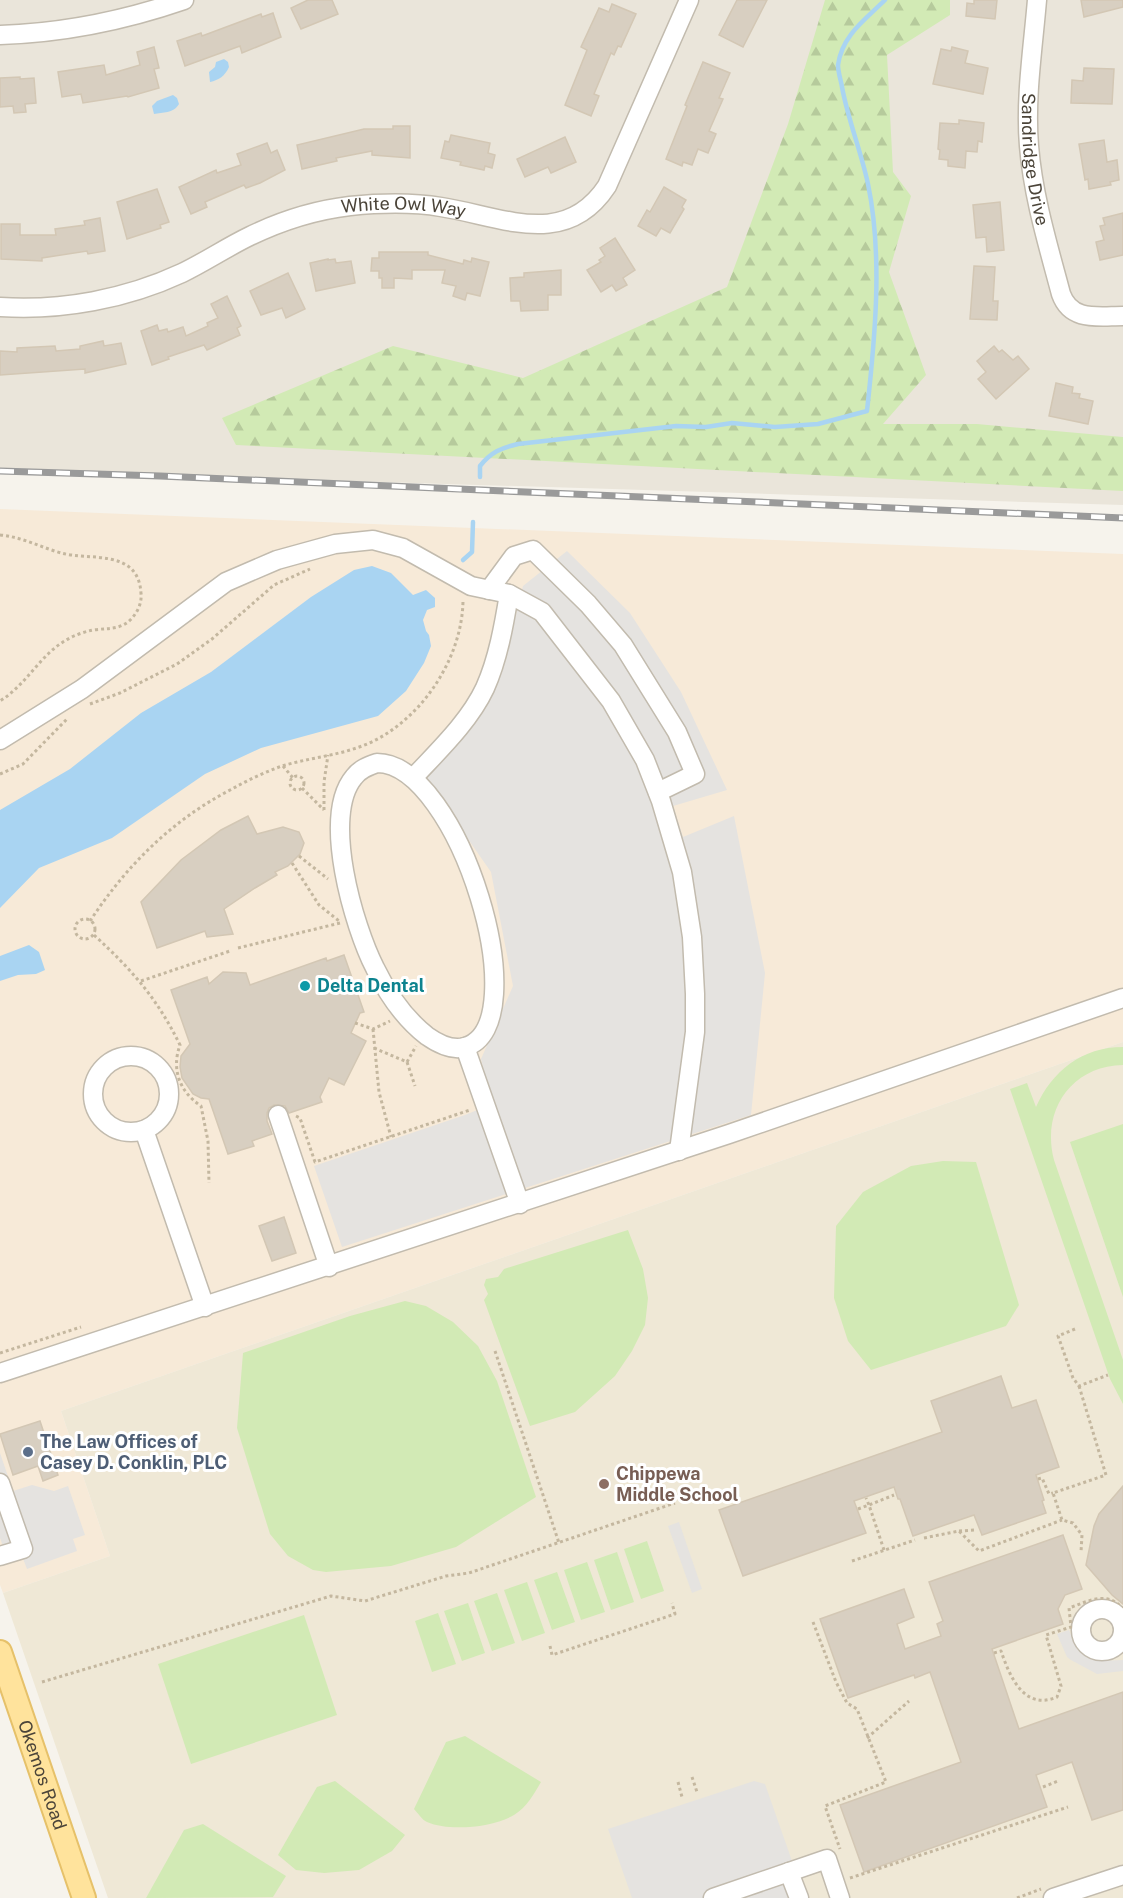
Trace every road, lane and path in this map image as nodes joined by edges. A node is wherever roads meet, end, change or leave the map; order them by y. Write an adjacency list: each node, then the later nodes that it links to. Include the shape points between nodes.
1 (184, 0): 4 (street, via 77,27)
2 (688, 0): 5 (street, White Owl Way, via 607,186 594,204 566,221 530,225 417,204 348,206 273,226 181,273 132,291 73,304)
3 (1037, 0): 6 (street, Sandridge Drive, via 1028,116 1032,172 1061,294 1073,312 1085,316)
4 (0, 35)
5 (0, 307)
6 (1123, 316)
7 (0, 535): 12 (path, via 29,540 60,553 106,556 120,561 136,576 141,592 139,607 127,623 62,642)
8 (313, 568): 13 (path, via 274,585 177,664)
9 (489, 590): 10 (street); 15 (street, via 471,586 403,548 373,540 335,544 277,560 226,582 82,689); 21 (street, via 514,556 533,550 623,645 677,732 694,774)
10 (509, 594): 19 (street, via 485,688 466,718); 21 (street, via 542,612 611,701 645,760)
11 (457, 597): 16 (path, via 464,601 449,662 404,720 363,746)
12 (0, 701)
13 (85, 706)
14 (69, 718): 17 (path, via 32,757)
15 (0, 740)
16 (283, 766): 18 (path); 27 (path, via 232,788 171,828 134,863)
17 (0, 774)
18 (293, 778): 20 (path, via 291,786); 20 (path, via 304,780)
19 (413, 778): 36 (street, via 444,817 462,850 479,890 491,944 494,988 489,1019 485,1031); 36 (street, via 386,763 377,763 352,779 343,801 342,862 361,936 390,996 410,1022 436,1042 456,1049)
20 (302, 789): 22 (path)
21 (658, 792): 44 (street, via 682,873 693,949 695,1032)
22 (324, 810)
23 (299, 856): 25 (path)
24 (292, 863): 28 (path, via 318,905)
25 (330, 880)
26 (338, 912): 28 (path)
27 (90, 921): 29 (path, via 95,926); 29 (path, via 81,921 76,932 86,939)
28 (340, 922): 30 (path)
29 (93, 935): 32 (path)
30 (238, 948)
31 (230, 951): 32 (path)
32 (141, 981): 45 (path, via 180,1045 177,1071 182,1088 201,1106 208,1141)
33 (1123, 998): 44 (street)
34 (355, 1023): 37 (path, via 373,1029)
35 (416, 1045): 38 (path)
36 (465, 1047): 46 (street)
37 (374, 1048): 38 (path); 43 (path, via 379,1092)
38 (407, 1062): 39 (path)
39 (415, 1086)
40 (470, 1110): 43 (path)
41 (285, 1113): 43 (path, via 300,1118 315,1162); 47 (street)
42 (144, 1130): 42 (street, via 156,1123 166,1108 167,1082 150,1061 123,1057 107,1065 96,1080 95,1107 113,1128); 48 (street)
43 (391, 1137)
44 (679, 1150): 46 (street)
45 (209, 1183)
46 (520, 1204): 47 (street)
47 (329, 1267): 48 (street)
48 (205, 1307): 51 (street)
49 (1075, 1329): 53 (path, via 1058,1336 1072,1378)
50 (495, 1351): 67 (path)
51 (0, 1373)
52 (1108, 1375): 53 (path)
53 (1079, 1386): 56 (path, via 1106,1475)
54 (1038, 1479): 56 (path, via 1042,1478 1049,1494)
55 (0, 1483): 70 (street, via 23,1549)
56 (1053, 1493): 62 (path)
57 (894, 1495): 60 (path)
58 (866, 1498): 60 (path)
59 (675, 1503): 67 (path)
60 (869, 1505): 61 (path); 68 (path)
61 (858, 1509)
62 (1062, 1520): 64 (path, via 979,1551); 69 (path, via 1073,1523 1082,1535)
63 (976, 1530): 64 (path)
64 (959, 1531): 65 (path)
65 (924, 1539)
66 (915, 1540): 68 (path)
67 (559, 1543): 78 (path, via 365,1601 332,1596)
68 (884, 1550): 71 (path)
69 (1081, 1552)
70 (0, 1556)
71 (852, 1561)
72 (672, 1603): 75 (path, via 675,1614 552,1655)
73 (1123, 1609): 77 (path, via 1101,1596 1070,1608 1071,1627 1046,1635 1061,1686 1057,1698 1041,1703 1027,1696 1009,1675 1001,1651)
74 (813, 1622): 80 (path, via 836,1682 847,1703 857,1709)
75 (550, 1646)
76 (0, 1652): 92 (main road, Okemos Road)
77 (994, 1653)
78 (42, 1682)
79 (909, 1701): 80 (path)
80 (867, 1738): 88 (path, via 886,1782 825,1806)
81 (692, 1777): 85 (path)
82 (1058, 1781): 84 (path)
83 (678, 1782): 86 (path)
84 (1043, 1786)
85 (697, 1792)
86 (682, 1797)
87 (1068, 1807): 89 (path, via 850,1879)
88 (843, 1858)
89 (846, 1868)
90 (789, 1872): 93 (street); 94 (street); 95 (street, via 827,1859)
91 (1123, 1875): 96 (street)
92 (84, 1898)
93 (712, 1898)
94 (799, 1898)
95 (840, 1898)
96 (1053, 1898)

